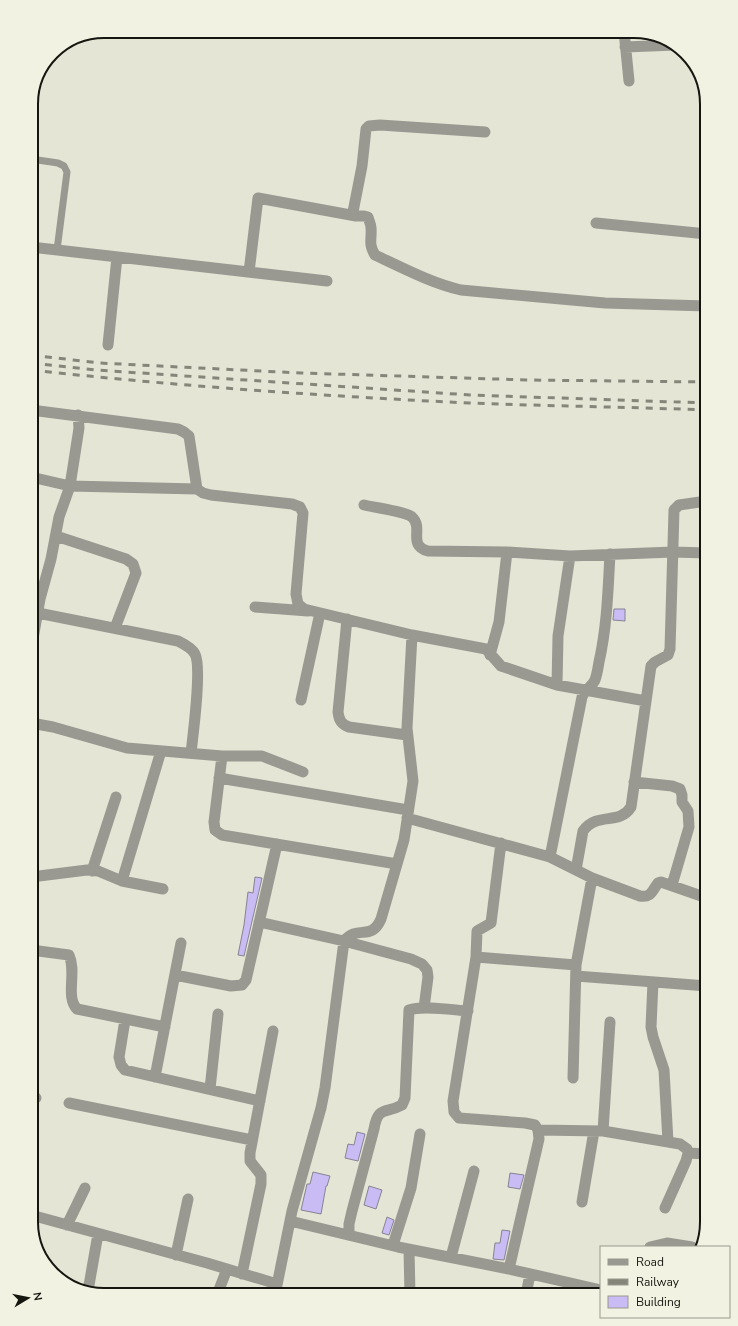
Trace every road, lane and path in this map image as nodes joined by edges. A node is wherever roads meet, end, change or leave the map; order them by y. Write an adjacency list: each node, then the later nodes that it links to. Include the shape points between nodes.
1 (625, 38): 3 (street)
2 (664, 45): 3 (street)
3 (626, 47): 4 (street)
4 (629, 81)
5 (486, 132): 7 (street, via 369,126 365,133 353,212)
6 (38, 160): 11 (lane, via 58,163 64,166 67,172)
7 (356, 216): 13 (street, via 258,198); 15 (street, via 368,218 371,227 371,249 375,255 444,286 461,290 605,303)
8 (596, 223): 9 (street)
9 (700, 233)
10 (38, 248): 11 (street)
11 (57, 250): 12 (street)
12 (117, 257): 13 (street); 16 (street)
13 (249, 272): 14 (street)
14 (328, 281)
15 (700, 306)
16 (108, 345)
17 (38, 411): 18 (street)
18 (78, 415): 20 (street, via 79,428); 21 (street, via 178,429 184,432 189,436 191,444)
19 (38, 479): 20 (street)
20 (70, 486): 21 (street); 24 (street, via 59,517)
21 (197, 489): 32 (street, via 211,495 300,507 303,513 296,594 298,604 304,609)
22 (700, 502): 26 (street, via 679,505 674,510)
23 (364, 505): 25 (street, via 412,517 416,524 418,544 428,551)
24 (56, 536): 30 (street); 35 (street, via 126,559 132,564 136,573)
25 (507, 552): 29 (street); 37 (street, via 499,622)
26 (673, 552): 27 (street); 28 (street); 41 (street, via 670,649 668,655 651,666)
27 (610, 554): 29 (street); 39 (street, via 603,646 595,681)
28 (700, 554)
29 (570, 556): 38 (street, via 558,636)
30 (38, 607)
31 (255, 608): 32 (street)
32 (316, 612): 34 (street); 40 (street)
33 (38, 619): 35 (street)
34 (347, 619): 36 (street); 43 (street, via 339,719 349,726)
35 (115, 628): 45 (street, via 178,641 195,653 198,668)
36 (412, 635): 37 (street, via 480,647 486,649); 43 (street)
37 (490, 655): 38 (street, via 501,666)
38 (557, 685): 39 (street)
39 (586, 690): 41 (street); 54 (street, via 582,697)
40 (301, 700)
41 (646, 702): 49 (street)
42 (38, 724): 44 (street, via 127,748)
43 (408, 735): 51 (street, via 413,781)
44 (161, 751): 45 (street); 60 (street)
45 (191, 753): 46 (street)
46 (222, 756): 47 (street, via 262,756); 48 (street)
47 (303, 772)
48 (219, 778): 51 (street); 52 (street, via 215,830 222,835)
49 (634, 782): 56 (street, via 631,807 627,813 592,822 583,831); 61 (street, via 680,789 682,802 688,811 689,827)
50 (116, 796): 57 (street)
51 (408, 814): 53 (street); 55 (street)
52 (277, 844): 55 (street); 64 (street)
53 (501, 844): 54 (street); 68 (street, via 491,922 477,931)
54 (550, 857): 56 (street)
55 (397, 864): 65 (street, via 378,926 373,931 351,934)
56 (576, 870): 59 (street)
57 (92, 871): 58 (street); 60 (street)
58 (38, 876)
59 (592, 878): 61 (street, via 646,897 658,883); 69 (street)
60 (122, 881): 62 (street)
61 (672, 885): 63 (street)
62 (163, 889)
63 (700, 895)
64 (259, 922): 65 (street); 70 (street, via 246,980 242,985 231,986)
65 (344, 941): 73 (street, via 422,964 427,970 428,977); 98 (street, via 325,1088)
66 (181, 943): 70 (street)
67 (38, 951): 76 (street, via 69,955 73,969 73,1005 77,1009)
68 (476, 957): 69 (street); 74 (street)
69 (576, 971): 71 (street); 81 (street)
70 (175, 975): 78 (street)
71 (653, 982): 72 (street); 89 (street, via 651,1027 664,1070)
72 (700, 985)
73 (424, 1008): 74 (street); 101 (street, via 409,1010 405,1098 402,1106 388,1109 380,1113 376,1119 352,1211)
74 (468, 1011): 85 (street, via 453,1101 454,1112 459,1118 530,1124 535,1125)
75 (218, 1014): 82 (street)
76 (125, 1020): 78 (street); 80 (street, via 119,1057 121,1066 125,1070)
77 (610, 1022): 86 (street)
78 (165, 1027): 80 (street)
79 (273, 1031): 83 (street)
80 (155, 1077): 82 (street)
81 (573, 1078)
82 (210, 1089): 83 (street)
83 (260, 1101): 88 (street)
84 (69, 1102): 88 (street)
85 (538, 1130): 86 (street); 109 (street, via 539,1139)
86 (598, 1131): 89 (street); 95 (street)
87 (420, 1134): 102 (street, via 411,1188)
88 (252, 1140): 110 (street, via 250,1161 261,1175 261,1184)
89 (668, 1142): 90 (street, via 680,1144)
90 (688, 1153): 91 (street); 96 (street)
91 (700, 1154)
92 (474, 1171): 107 (street)
93 (85, 1188): 99 (street)
94 (188, 1199): 106 (street)
95 (582, 1202)
96 (665, 1208)
97 (38, 1217): 99 (street)
98 (290, 1221): 101 (street); 115 (street)
99 (67, 1225): 100 (street)
100 (98, 1234): 106 (street); 112 (street)
101 (349, 1235): 102 (street)
102 (393, 1245): 105 (street)
103 (654, 1246): 104 (street, via 667,1243)
104 (679, 1246)
105 (409, 1249): 107 (street); 116 (street)
106 (176, 1255): 108 (street)
107 (451, 1257): 109 (street)
108 (227, 1269): 110 (street); 113 (street)
109 (509, 1269): 111 (street)
110 (242, 1274): 114 (street)
111 (530, 1274): 117 (street); 118 (street)
112 (89, 1286)
113 (220, 1288)
114 (272, 1288)
115 (276, 1288)
116 (410, 1288)
117 (527, 1288)
118 (584, 1288)

